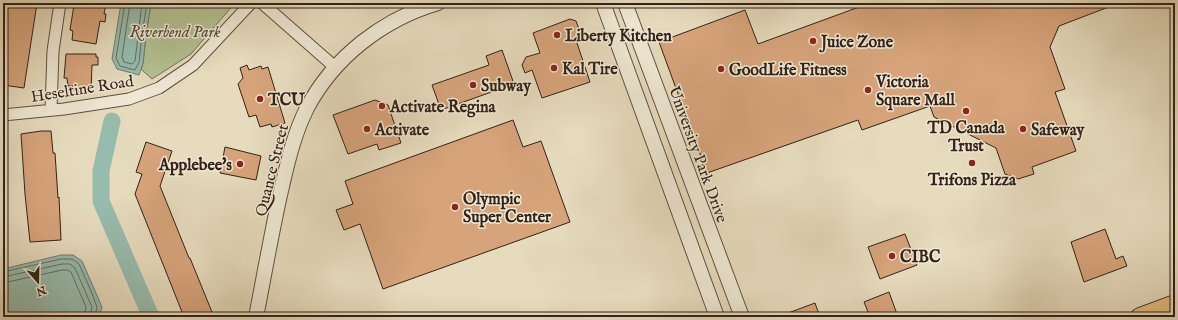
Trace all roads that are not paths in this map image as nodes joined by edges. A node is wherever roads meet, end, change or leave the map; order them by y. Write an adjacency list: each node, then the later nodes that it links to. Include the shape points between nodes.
1 (60, 3): 8 (street, via 53,52)
2 (251, 3): 8 (street, Heseltine Road, via 193,65 160,88 129,99)
3 (262, 3): 7 (street)
4 (438, 3): 7 (street, Quance Street, via 399,17 380,28)
5 (603, 3): 12 (street)
6 (625, 3): 13 (street, University Park Drive)
7 (336, 68): 11 (street, Quance Street, via 307,108 292,145)
8 (51, 110): 9 (street, Heseltine Road)
9 (3, 115)
10 (1175, 304): 14 (highway)
11 (256, 317)
12 (717, 317)
13 (742, 317)
14 (1140, 317)

